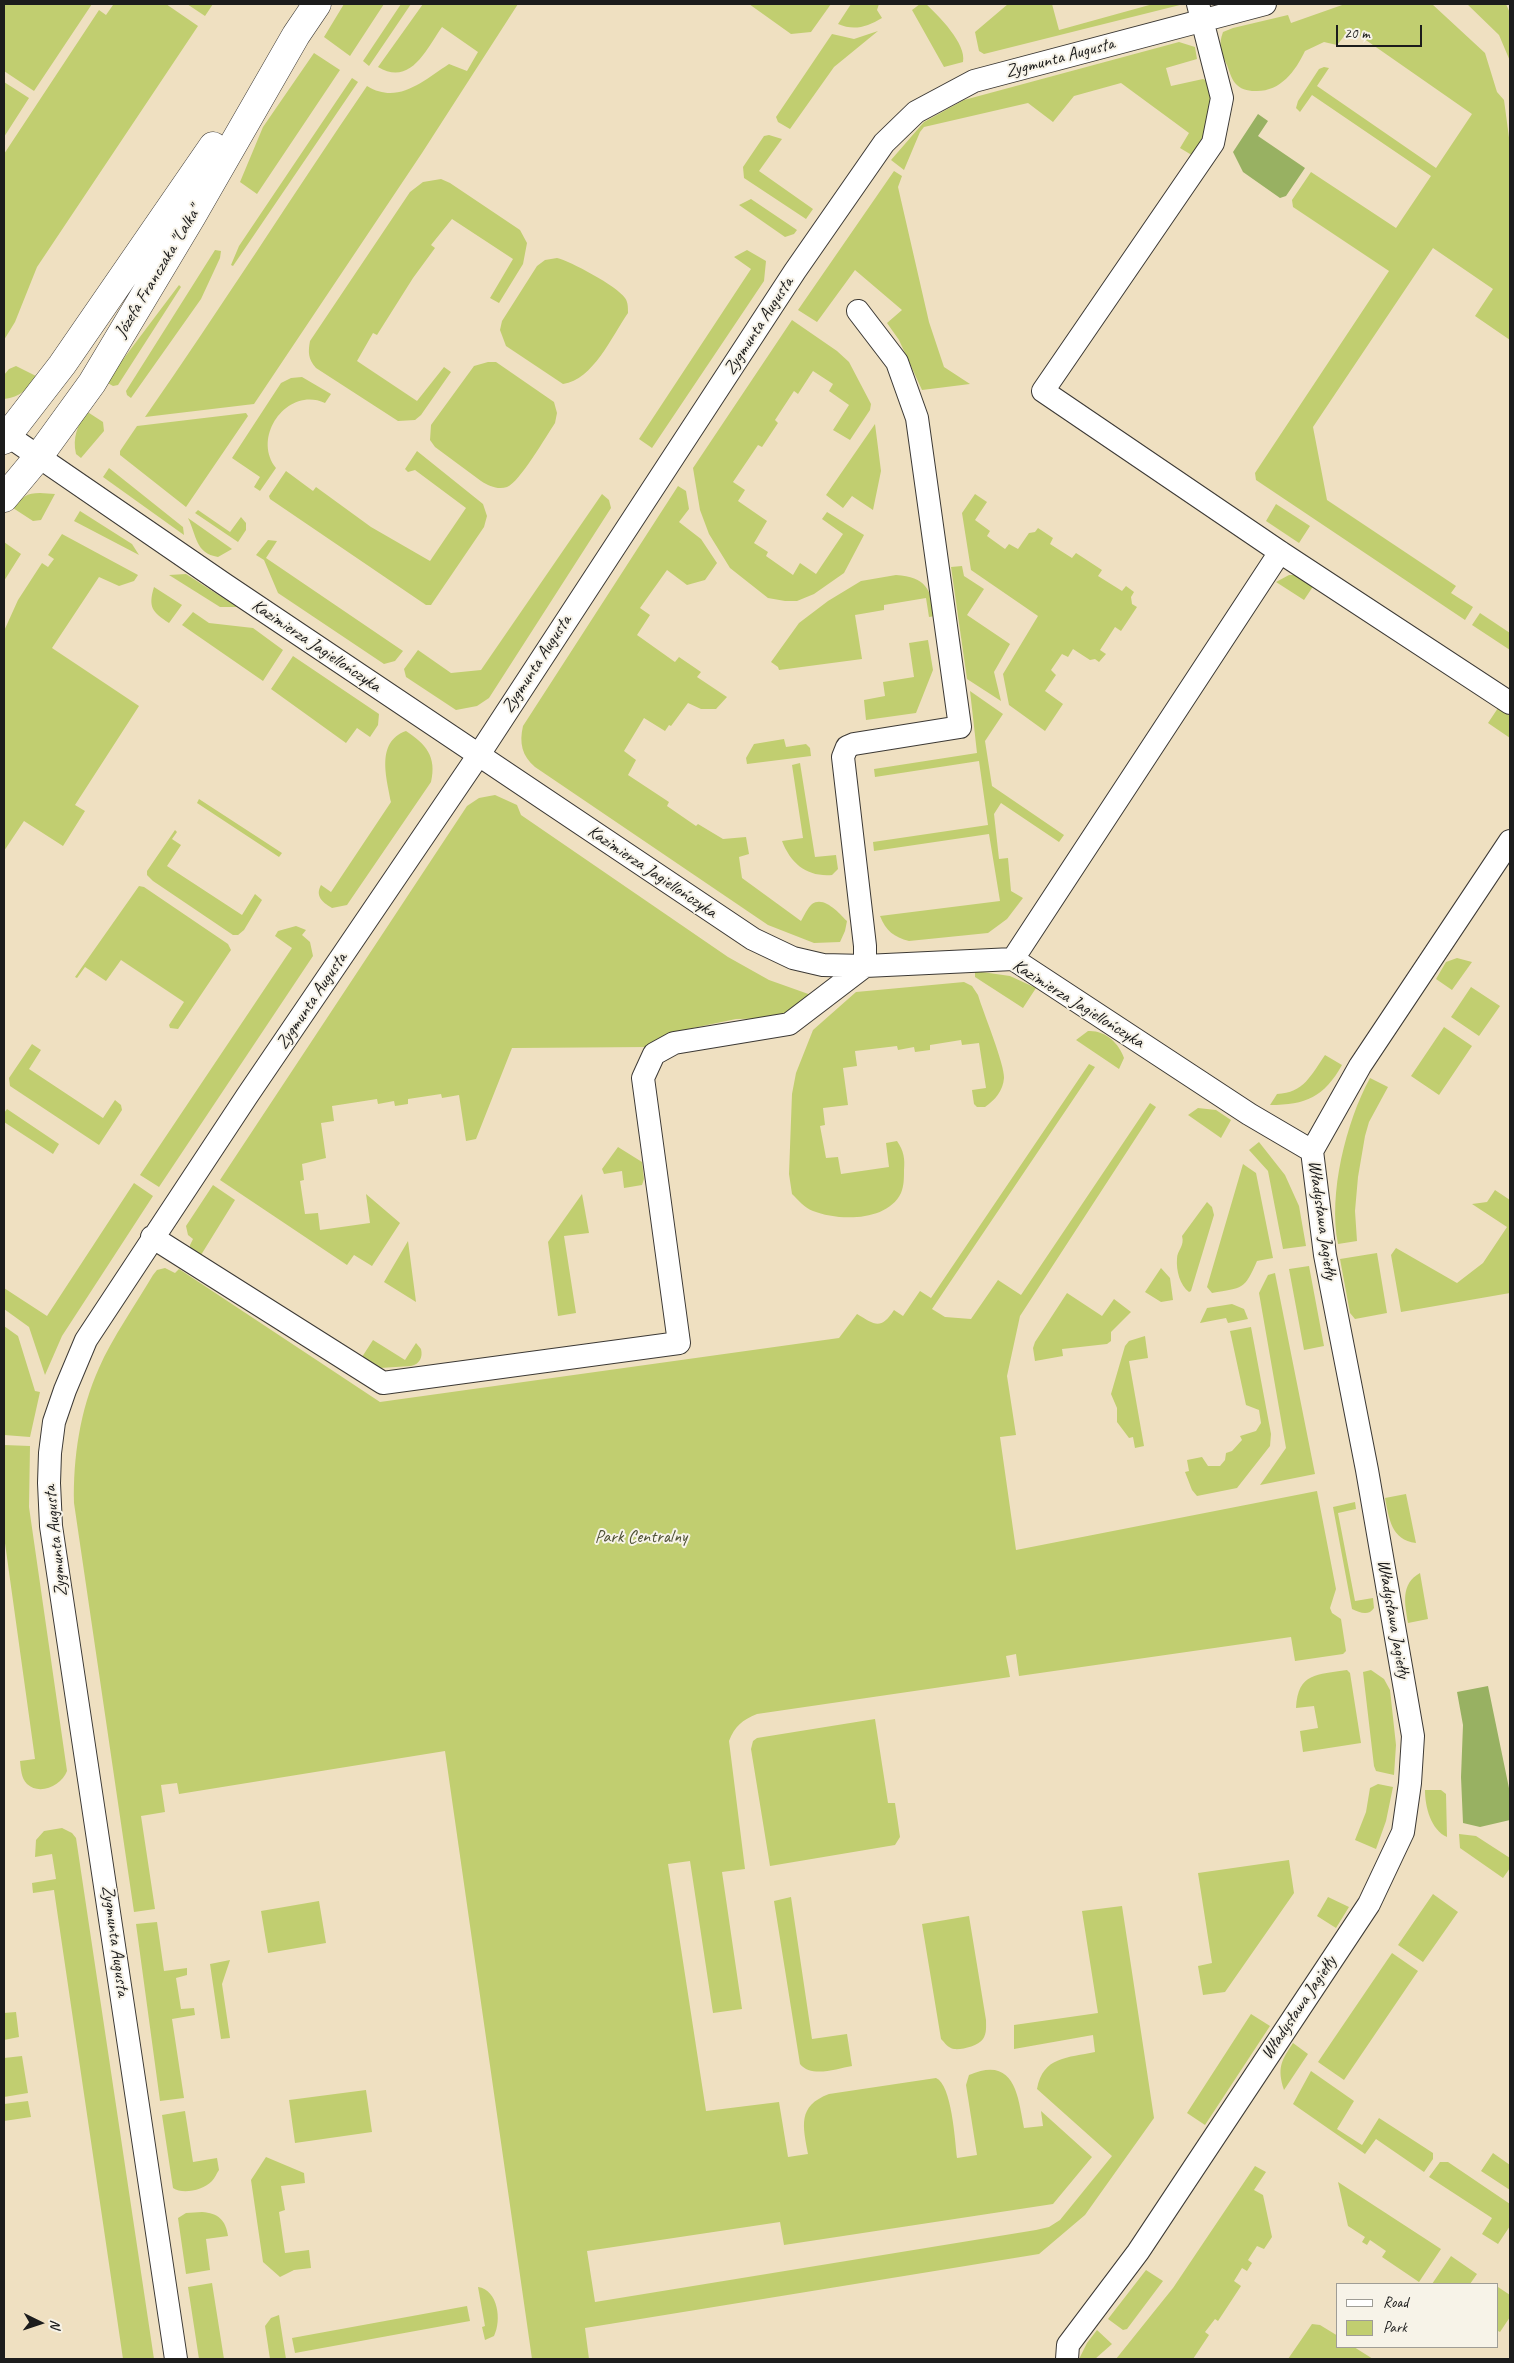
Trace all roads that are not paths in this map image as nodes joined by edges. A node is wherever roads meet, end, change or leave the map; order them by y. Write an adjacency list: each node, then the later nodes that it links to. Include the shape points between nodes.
1 (317, 4): 4 (street, Józefa Franczaka "Lalka")
2 (1265, 4): 3 (street, Zygmunta Augusta)
3 (1200, 12): 9 (street, via 1222,98 1213,143 1043,391); 11 (street, Zygmunta Augusta, via 974,80 916,112 884,143 795,271)
4 (296, 35): 6 (street, Józefa Franczaka "Lalka", via 252,89 62,365); 7 (street, Józefa Franczaka "Lalka", via 92,383)
5 (858, 311): 14 (street, via 897,362 917,418 960,727 854,744 847,747 843,757 866,946)
6 (5, 436): 7 (street, Kazimierza Jagiellończyka)
7 (39, 456): 8 (street, Józefa Franczaka "Lalka"); 11 (street, Kazimierza Jagiellończyka)
8 (4, 498)
9 (1280, 552): 10 (street); 13 (street)
10 (1510, 703)
11 (478, 756): 14 (street, Kazimierza Jagiellończyka, via 753,940 793,958 823,965); 16 (street, Zygmunta Augusta)
12 (1510, 841): 15 (street, Władysława Jagiełły, via 1360,1066)
13 (1013, 960): 14 (street, Kazimierza Jagiellończyka); 15 (street, Kazimierza Jagiellończyka)
14 (865, 966): 16 (street, via 789,1024 674,1043 654,1054 643,1078 679,1342 383,1382)
15 (1312, 1151): 18 (street, Władysława Jagiełły, via 1325,1255 1369,1480 1413,1736 1403,1832 1368,1904 1138,2252 1068,2345)
16 (152, 1238): 17 (street, Zygmunta Augusta, via 86,1340 74,1367 54,1422 49,1483 51,1526)
17 (176, 2359)
18 (1068, 2359)

